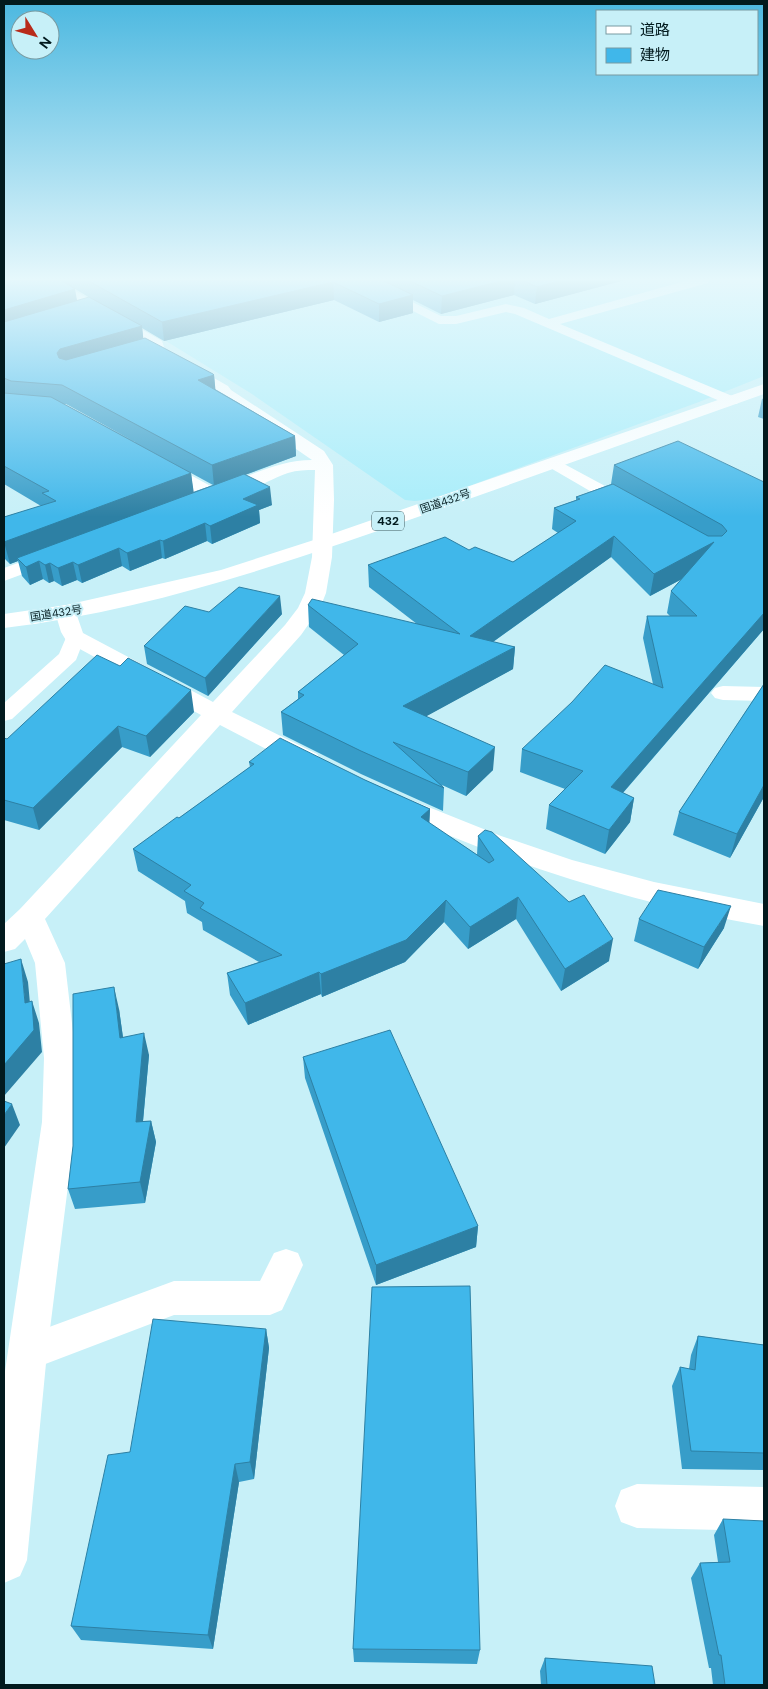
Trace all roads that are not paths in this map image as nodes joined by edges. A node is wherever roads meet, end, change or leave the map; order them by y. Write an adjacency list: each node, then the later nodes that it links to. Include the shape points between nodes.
1 (170, 359): 7 (main road, via 222,389 318,455)
2 (632, 359): 4 (lane)
3 (764, 389): 4 (main road, 国道432号 / 432)
4 (732, 401): 6 (main road, 国道432号 / 432)
5 (146, 457): 8 (main road)
6 (553, 463): 10 (lane); 11 (main road, 国道432号 / 432)
7 (324, 465): 8 (main road, via 284,468); 11 (main road)
8 (214, 496): 9 (main road)
9 (188, 506)
10 (644, 514)
11 (324, 543): 14 (main road, 国道432号 / 432, via 171,590); 20 (main road, via 309,607 293,630)
12 (71, 549): 13 (main road)
13 (4, 575)
14 (66, 612): 15 (main road, 国道432号 / 432); 16 (main road)
15 (4, 621)
16 (75, 636): 19 (lane, via 69,656); 20 (main road)
17 (723, 693): 18 (main road)
18 (764, 694)
19 (4, 714)
20 (217, 714): 21 (main road); 24 (main road)
21 (329, 770)
22 (371, 792): 23 (main road, via 445,825 587,875 668,896)
23 (764, 915)
24 (30, 917): 25 (main road); 27 (main road, via 50,964 60,1058 59,1122)
25 (4, 941)
26 (286, 1265): 27 (lane, via 270,1298 174,1298)
27 (28, 1353): 30 (main road)
28 (638, 1506): 29 (main road)
29 (764, 1509)
30 (4, 1560)

